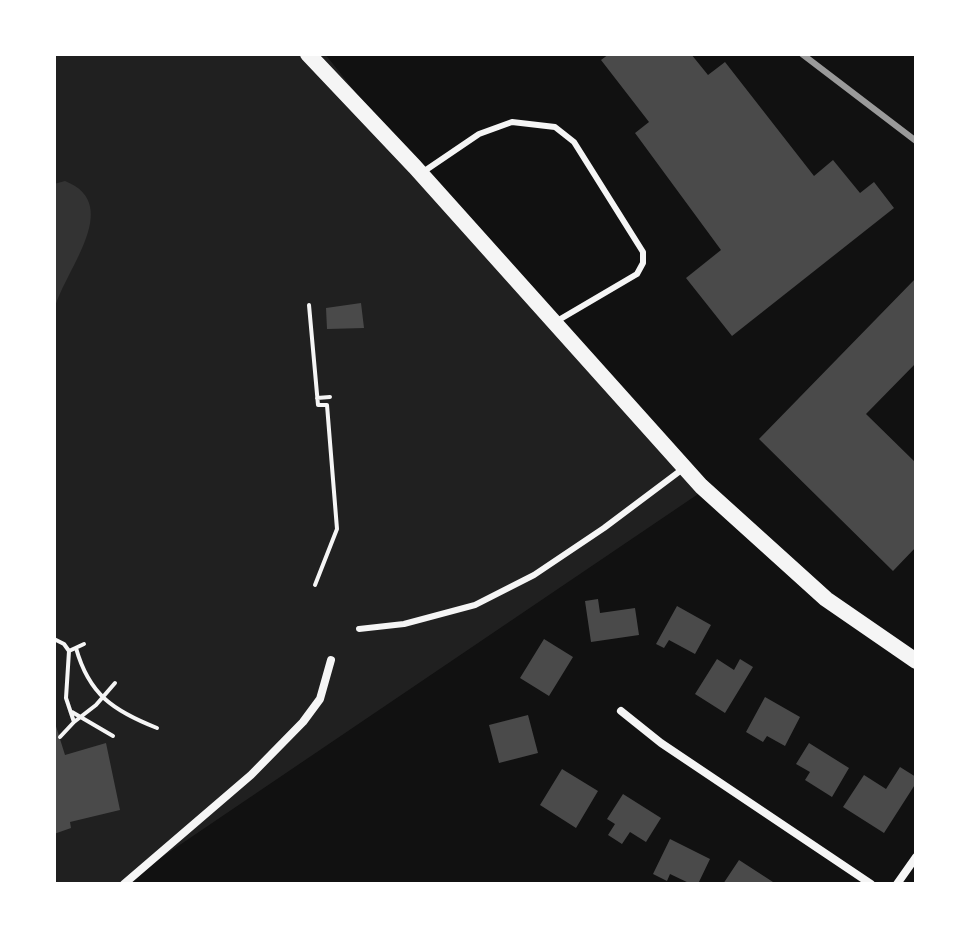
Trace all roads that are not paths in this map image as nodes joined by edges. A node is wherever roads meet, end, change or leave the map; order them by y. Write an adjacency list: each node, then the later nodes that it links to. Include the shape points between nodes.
1 (308, 54): 2 (main road)
2 (420, 174): 3 (main road); 3 (lane, via 479,134 512,122 555,127 574,142 643,252 643,263 628,281)
3 (552, 324): 4 (main road)
4 (684, 468): 5 (lane, via 546,567 475,605 404,624); 7 (main road, via 826,599)
5 (359, 629)
6 (331, 660): 10 (street, via 320,699 303,722 251,775)
7 (916, 661)
8 (621, 711): 11 (street)
9 (916, 857): 12 (street)
10 (124, 884)
11 (871, 884)
12 (897, 884)

